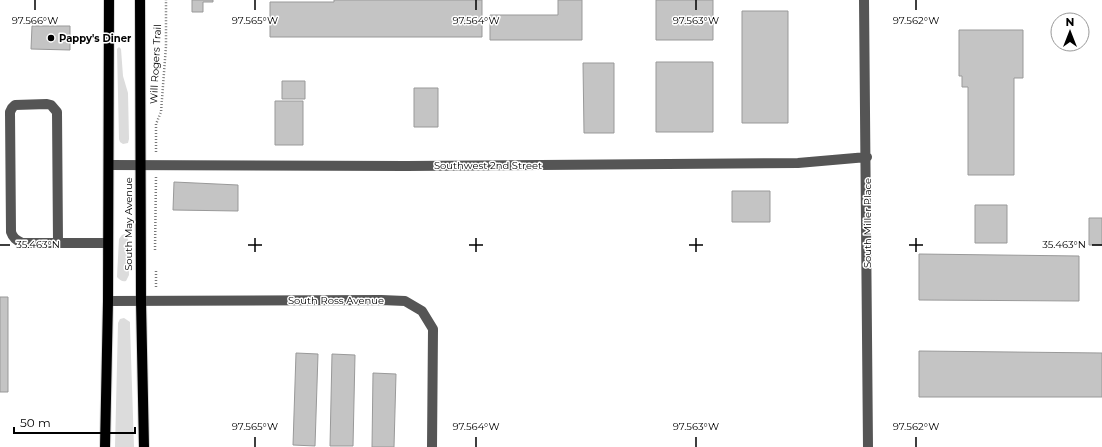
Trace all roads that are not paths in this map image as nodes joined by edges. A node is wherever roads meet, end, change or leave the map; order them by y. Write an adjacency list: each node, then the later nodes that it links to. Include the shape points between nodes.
1 (109, 0): 6 (main road, South May Avenue)
2 (140, 0): 5 (main road, South May Avenue)
3 (864, 0): 4 (street, South Miller Place)
4 (867, 157): 5 (street, Southwest 2nd Street, via 798,163 414,166); 14 (street, South Miller Place)
5 (140, 164): 6 (street, Southwest 2nd Street); 10 (main road, South May Avenue)
6 (109, 165): 8 (main road, South May Avenue)
7 (58, 243): 7 (street, via 22,243 12,237 10,112 15,105 46,104 51,105 57,112); 8 (street)
8 (108, 243): 9 (main road, South May Avenue)
9 (108, 301): 10 (street, South Ross Avenue); 11 (main road, South May Avenue)
10 (141, 301): 12 (main road, South May Avenue); 13 (street, South Ross Avenue, via 405,301 422,311 433,329)
11 (105, 447)
12 (144, 447)
13 (432, 447)
14 (868, 447)

